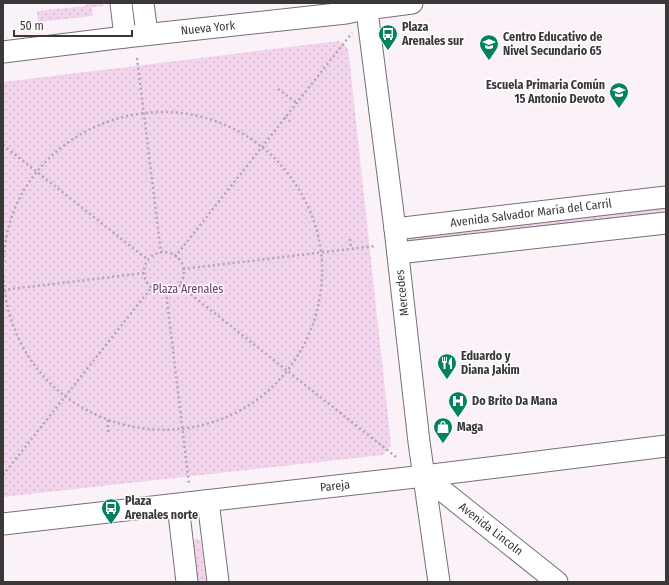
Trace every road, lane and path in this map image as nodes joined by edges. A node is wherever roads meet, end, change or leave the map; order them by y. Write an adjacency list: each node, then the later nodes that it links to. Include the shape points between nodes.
1 (121, 3): 7 (street)
2 (144, 3): 6 (street)
3 (412, 3): 4 (street, Nueva York)
4 (366, 6): 6 (street, Nueva York, via 346,13); 20 (street, Mercedes)
5 (352, 33): 11 (path)
6 (147, 34): 7 (street, Nueva York)
7 (125, 37): 8 (street, Nueva York)
8 (3, 52)
9 (138, 58): 12 (path)
10 (278, 89): 11 (path)
11 (297, 103): 13 (path)
12 (144, 112): 16 (path, via 186,113 206,118 226,125); 17 (path, via 110,121 84,132 51,156); 25 (path)
13 (285, 117): 14 (path); 16 (path)
14 (290, 121)
15 (3, 145): 17 (path)
16 (262, 147): 24 (path, via 286,171 302,194 311,212); 27 (path)
17 (37, 172): 28 (path); 29 (path, via 16,208 4,248)
18 (666, 197): 20 (street, Avenida Salvador María del Carril)
19 (666, 223): 26 (street, Avenida Salvador María del Carril)
20 (395, 229): 26 (street, Mercedes)
21 (350, 239): 23 (path)
22 (375, 246): 23 (path)
23 (351, 249): 24 (path)
24 (321, 252): 30 (path); 37 (path, via 321,294 316,315 300,354)
25 (161, 253): 27 (path); 28 (path)
26 (398, 253): 45 (street, Mercedes)
27 (175, 257): 30 (path)
28 (148, 260): 32 (path)
29 (3, 267)
30 (183, 269): 33 (path)
31 (3, 272): 35 (path)
32 (144, 273): 34 (path); 35 (path)
33 (179, 285): 36 (path); 37 (path)
34 (151, 288): 36 (path); 38 (path)
35 (4, 290): 38 (path, via 8,310 24,349 49,383)
36 (166, 292): 40 (path)
37 (287, 371): 40 (path, via 258,399 240,410 222,419); 43 (path)
38 (65, 397): 39 (path); 44 (path)
39 (108, 420): 40 (path, via 141,429); 41 (path)
40 (182, 429): 46 (path)
41 (108, 433)
42 (666, 446): 45 (street, Pareja)
43 (396, 457)
44 (3, 475)
45 (424, 476): 47 (street, Pareja); 52 (street, Mercedes); 53 (street, Avenida Lincoln)
46 (189, 484)
47 (208, 501): 48 (street, Pareja); 51 (street)
48 (178, 505): 49 (street, Pareja); 50 (street)
49 (3, 524)
50 (187, 582)
51 (218, 582)
52 (439, 582)
53 (557, 582)

